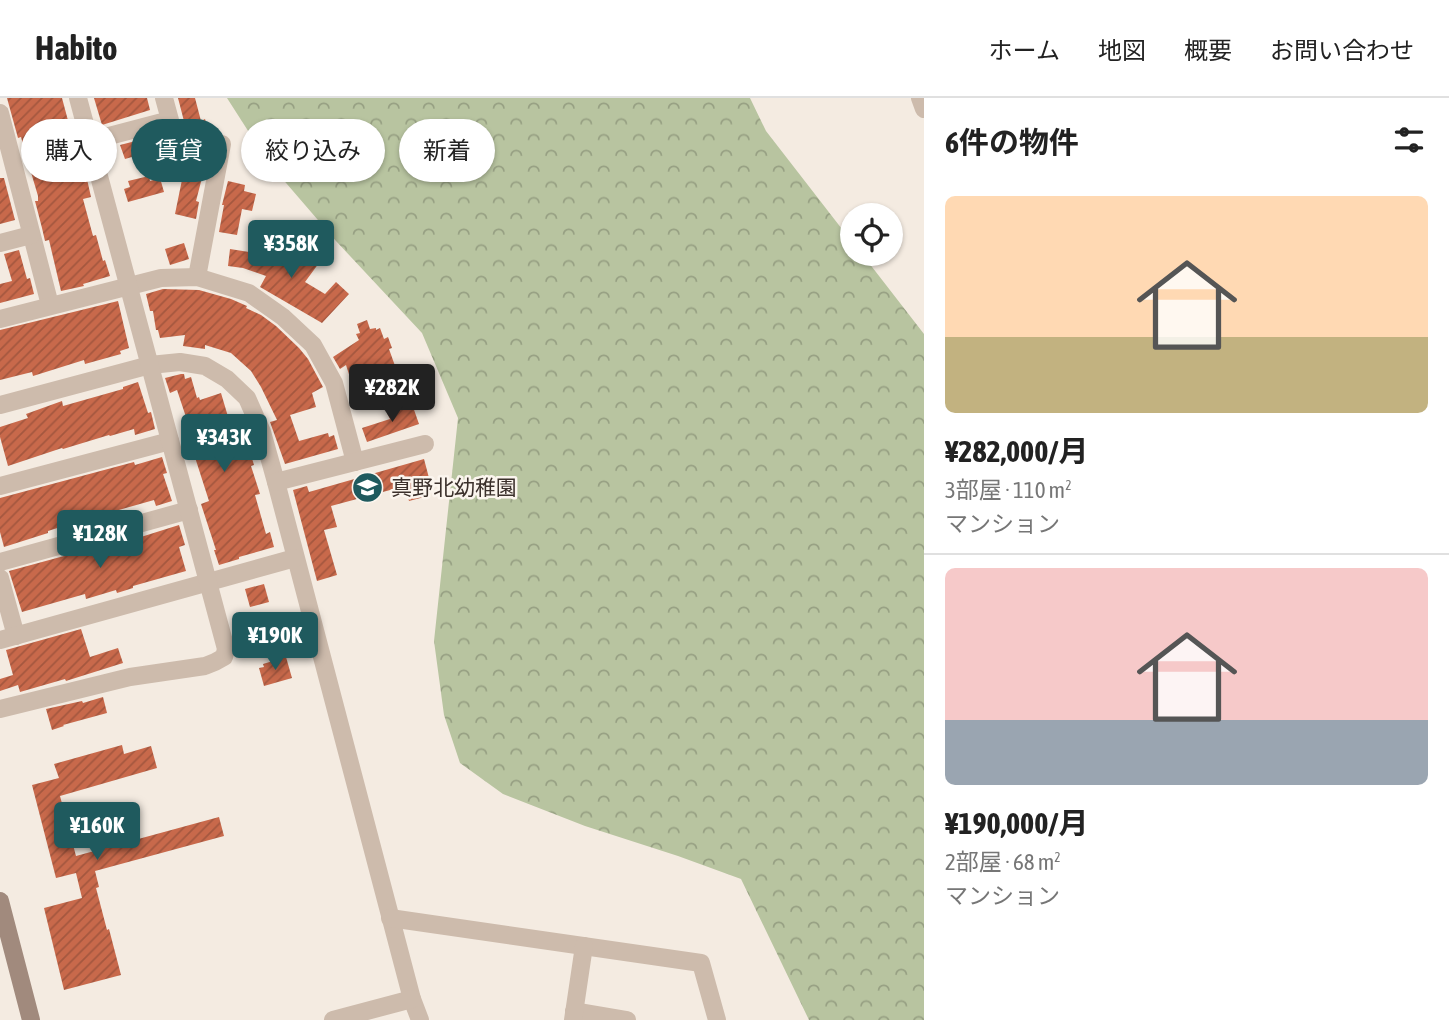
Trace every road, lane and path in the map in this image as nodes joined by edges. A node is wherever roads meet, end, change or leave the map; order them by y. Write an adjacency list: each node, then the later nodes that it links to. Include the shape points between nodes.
1 (78, 98): 6 (street)
2 (164, 98): 7 (street, via 170,120)
3 (920, 98): 4 (street)
4 (924, 109)
5 (0, 113): 8 (street)
6 (84, 119)
7 (117, 134)
8 (6, 164): 11 (street)
9 (101, 182): 14 (street)
10 (215, 182): 13 (street)
11 (31, 234): 12 (street); 15 (street)
12 (0, 243)
13 (197, 277): 14 (street); 21 (street, via 249,293 313,345 334,383)
14 (129, 285): 15 (street); 17 (street)
15 (50, 305): 16 (street)
16 (0, 319)
17 (150, 365): 18 (street); 19 (street); 22 (street, via 180,362 205,366 227,379 247,398)
18 (0, 405)
19 (170, 441): 23 (street); 24 (street)
20 (425, 444): 21 (street)
21 (355, 462): 22 (street)
22 (276, 482): 25 (street)
23 (0, 485)
24 (189, 510): 26 (street); 28 (street)
25 (295, 558): 28 (street); 32 (street)
26 (0, 562)
27 (0, 578): 29 (street)
28 (208, 582): 29 (street); 30 (street, via 226,649 224,657)
29 (8, 638)
30 (0, 709)
31 (0, 901): 37 (street)
32 (390, 918): 33 (street); 34 (street)
33 (583, 946): 35 (street); 40 (street, via 701,963)
34 (412, 999): 36 (street); 38 (street)
35 (573, 1016): 39 (street)
36 (343, 1019)
37 (32, 1020)
38 (420, 1020)
39 (627, 1020)
40 (717, 1020)

